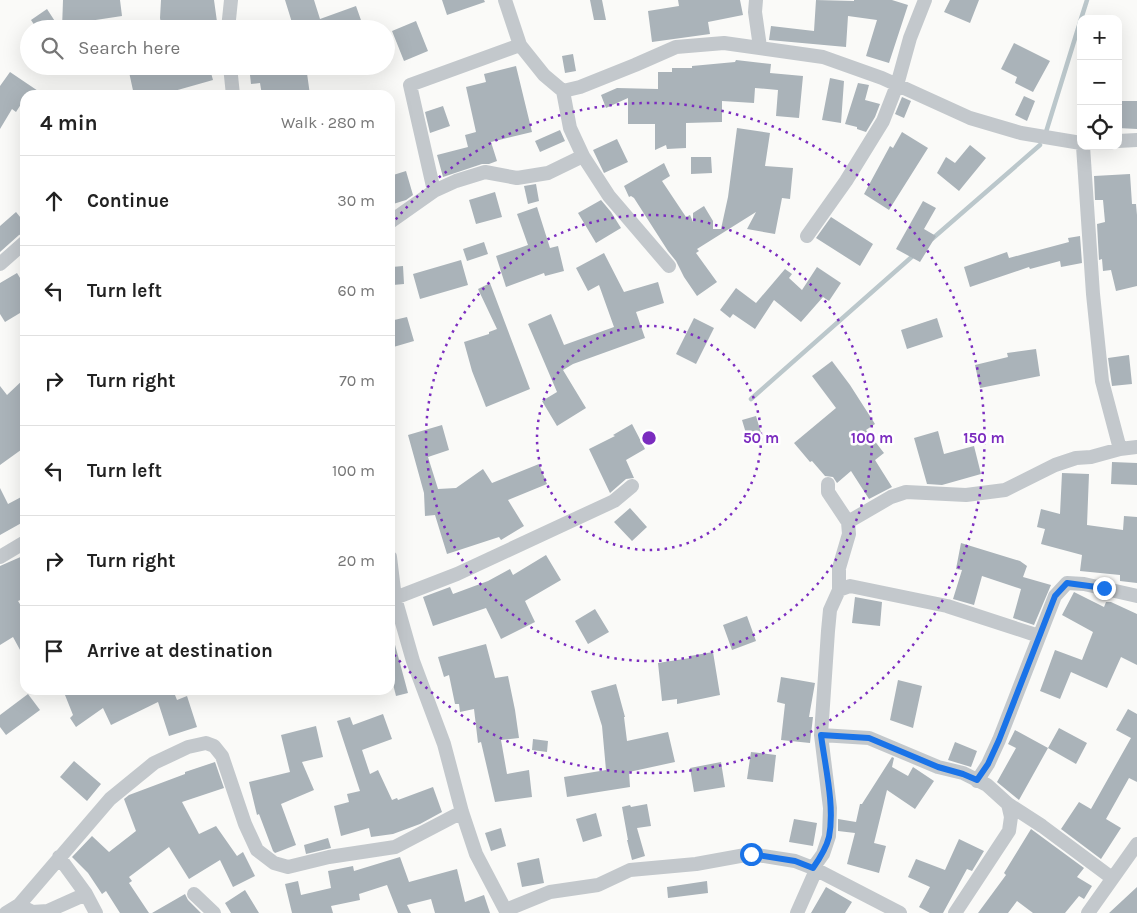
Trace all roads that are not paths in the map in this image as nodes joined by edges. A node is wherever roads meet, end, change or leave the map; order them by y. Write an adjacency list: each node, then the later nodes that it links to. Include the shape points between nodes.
1 (231, 0): 5 (street)
2 (505, 0): 6 (street)
3 (756, 0): 7 (street)
4 (925, 0): 9 (street)
5 (229, 20)
6 (520, 45): 11 (street, via 544,76); 17 (street, via 410,85)
7 (760, 47): 9 (street, via 823,57); 11 (street, via 724,43 676,47)
8 (231, 75): 10 (street)
9 (897, 85): 14 (street, via 970,118 1021,133); 19 (street, via 883,121)
10 (232, 90)
11 (564, 91): 16 (street, via 570,128)
12 (1137, 140): 13 (street)
13 (1122, 141)
14 (1077, 142)
15 (1083, 150): 24 (street, via 1102,382)
16 (583, 156): 17 (street, via 548,173 517,178 485,172); 22 (street, via 609,196)
17 (434, 191): 18 (street)
18 (395, 218)
19 (807, 236)
20 (20, 246): 21 (street)
21 (0, 264)
22 (668, 266)
23 (1137, 447): 24 (street)
24 (1120, 449): 27 (street, via 1055,465 1005,490 966,495 906,492)
25 (828, 484): 27 (street, via 828,492)
26 (632, 486): 33 (street, via 614,501 457,574)
27 (848, 522): 30 (street, via 849,534 839,568)
28 (20, 545): 29 (street)
29 (0, 557)
30 (839, 590): 34 (street, via 850,586 948,606); 35 (street, via 830,610)
31 (395, 591): 33 (street)
32 (1137, 596): 34 (street, via 1067,583 1055,596)
33 (396, 598): 38 (street, via 413,661 444,744)
34 (1039, 636): 36 (street, via 999,740)
35 (821, 735): 36 (street, via 869,738); 41 (street, via 830,808 829,836)
36 (977, 780): 37 (street)
37 (1008, 804): 42 (street); 53 (street, via 1011,817 1009,831)
38 (462, 812): 40 (street, via 395,847 281,865 257,850 222,756 214,746 206,743 188,747 154,763 110,799); 47 (street, via 476,854)
39 (1137, 844): 42 (street)
40 (60, 858): 43 (street); 45 (street)
41 (814, 869): 47 (street, via 795,861 751,854 696,864 630,870 598,885 550,892); 51 (street); 52 (street)
42 (1112, 878): 54 (street)
43 (86, 894): 45 (street, via 48,911 32,912); 49 (street)
44 (194, 894): 50 (street)
45 (19, 905): 48 (street)
46 (0, 911): 48 (street)
47 (506, 911)
48 (5, 913)
49 (96, 913)
50 (214, 913)
51 (797, 913)
52 (900, 913)
53 (955, 913)
54 (1088, 913)

